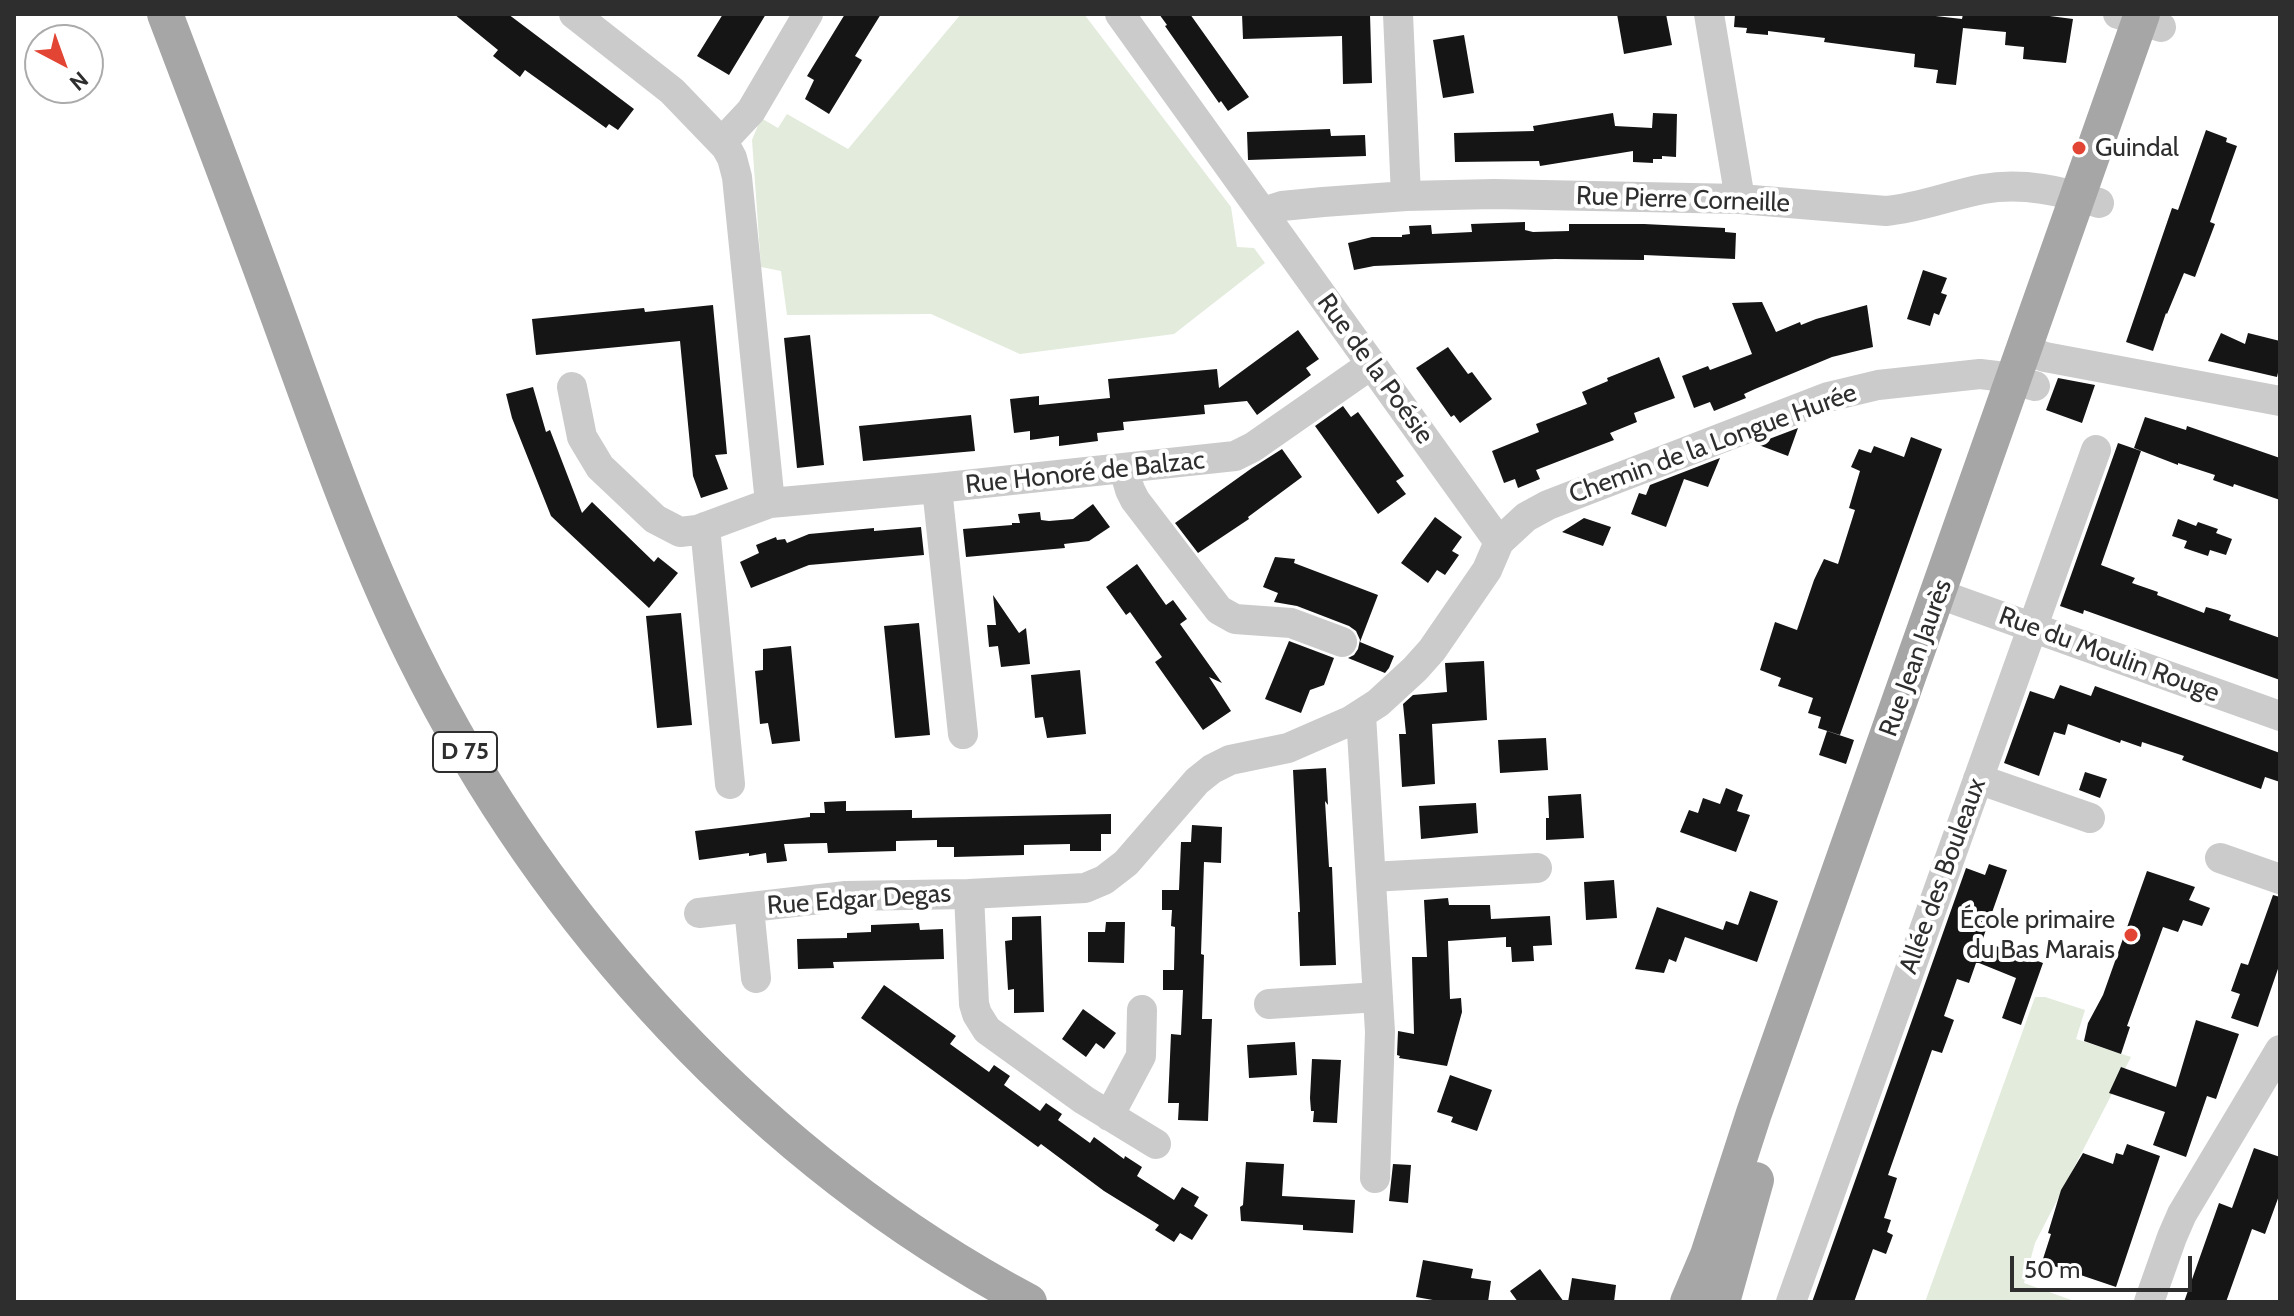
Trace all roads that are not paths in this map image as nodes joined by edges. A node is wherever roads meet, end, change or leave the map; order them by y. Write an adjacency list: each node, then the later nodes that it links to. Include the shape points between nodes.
1 (165, 14): 47 (main road, D 75, via 376,570 429,685 505,817 607,954 715,1071 869,1200)
2 (574, 14): 8 (street, via 664,84)
3 (808, 14): 8 (street, via 751,111)
4 (1120, 14): 12 (street, Rue de la Poésie)
5 (1398, 14): 9 (street)
6 (1709, 14): 10 (street)
7 (2146, 18): 11 (main road, Rue Jean Jaurès)
8 (722, 142): 20 (street, via 737,177)
9 (1406, 196): 10 (street, Rue Pierre Corneille); 12 (street, Rue Pierre Corneille)
10 (1740, 199): 11 (street, Rue Pierre Corneille, via 1886,211 1993,188 2034,188)
11 (2089, 200): 14 (main road, Rue Jean Jaurès)
12 (1263, 212): 13 (street, Rue de la Poésie)
13 (1372, 364): 18 (street, Rue Honoré de Balzac, via 1244,453); 22 (street, Rue de la Poésie)
14 (2030, 368): 16 (street, Chemin de la Longue Hurée); 22 (street, Chemin de la Longue Hurée, via 1878,385 1828,397 1548,505); 23 (main road, Rue Jean Jaurès)
15 (572, 387): 21 (street, via 587,447 610,478 673,530)
16 (2280, 401)
17 (2096, 450): 24 (street, Allée des Bouleaux)
18 (1124, 469): 19 (street, Rue Honoré de Balzac); 25 (street, via 1135,500 1219,610 1235,619 1291,623)
19 (937, 488): 20 (street, Rue Honoré de Balzac); 28 (street)
20 (770, 503): 21 (street, Rue Honoré de Balzac)
21 (705, 527): 30 (street)
22 (1499, 542): 26 (street, via 1487,570 1432,650)
23 (1949, 597): 24 (street, Rue du Moulin Rouge); 48 (main road, Rue Jean Jaurès); 49 (main road, Rue Jean Jaurès, via 1769,1136)
24 (2032, 627): 27 (street, Rue du Moulin Rouge); 29 (street, Allée des Bouleaux)
25 (1342, 642)
26 (1361, 715): 34 (street); 36 (street, Rue Edgar Degas, via 1288,748 1212,769 1126,863 1094,885)
27 (2280, 716)
28 (963, 734)
29 (1978, 779): 31 (street); 50 (street, Allée des Bouleaux)
30 (730, 784)
31 (2090, 818)
32 (2220, 858): 35 (street)
33 (1537, 868): 34 (street)
34 (1371, 877): 40 (street)
35 (2280, 879)
36 (969, 894): 37 (street, Rue Edgar Degas, via 861,895); 44 (street, Rue Edgar Degas, via 974,1004 981,1022)
37 (749, 908): 38 (street, Rue Edgar Degas); 39 (street, Rue Edgar Degas)
38 (699, 913)
39 (756, 978)
40 (1378, 997): 41 (street); 46 (street)
41 (1269, 1004)
42 (1142, 1010): 44 (street, via 1141,1056)
43 (2280, 1050): 51 (street, via 2182,1214)
44 (1109, 1116): 45 (street, Rue Edgar Degas)
45 (1156, 1144)
46 (1375, 1178)
47 (1029, 1302)
48 (1688, 1302)
49 (1722, 1302)
50 (1791, 1302)
51 (2149, 1302)

